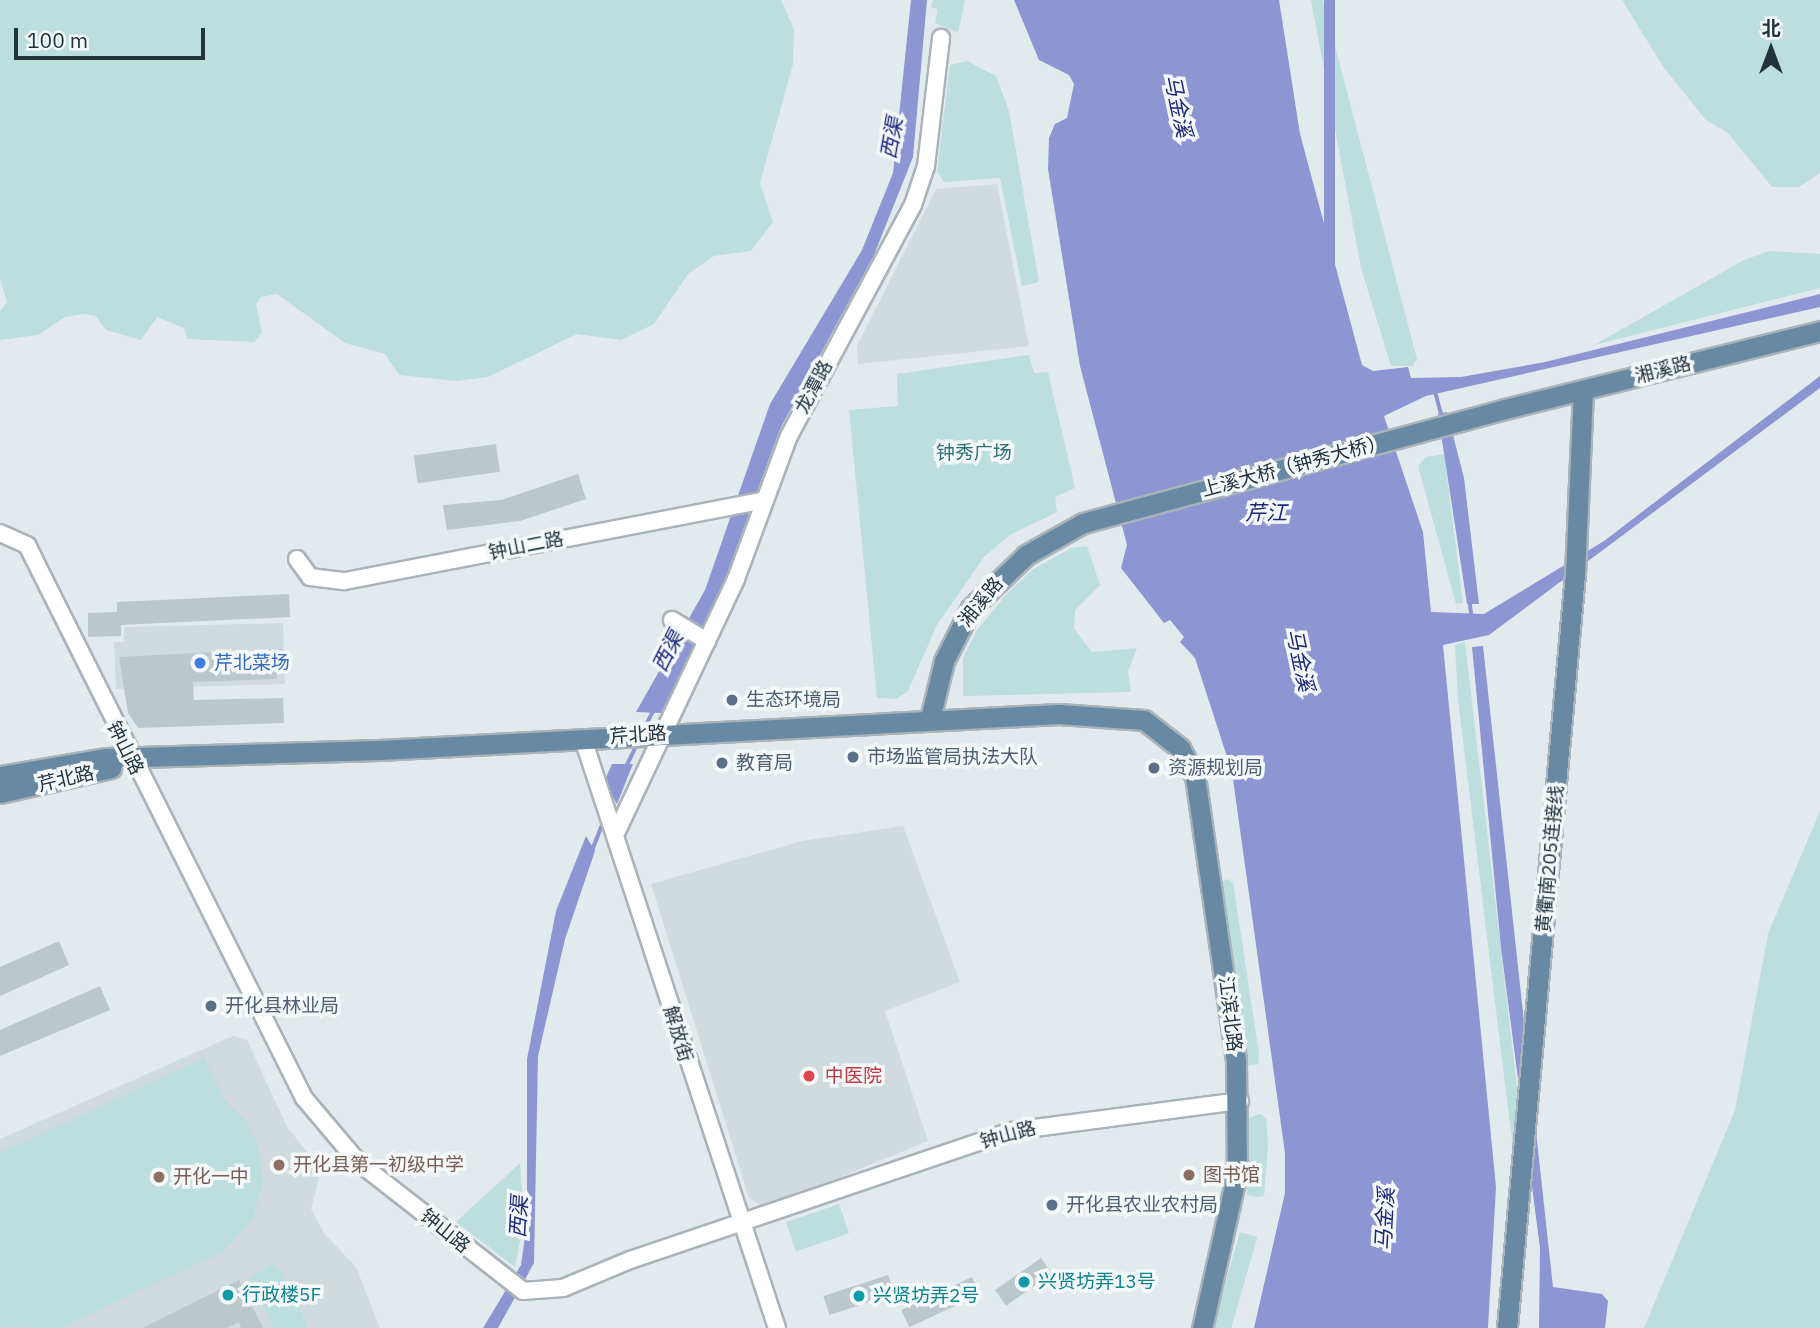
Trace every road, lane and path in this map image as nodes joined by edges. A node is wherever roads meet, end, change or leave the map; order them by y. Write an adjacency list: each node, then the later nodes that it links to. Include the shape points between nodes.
1 (941, 38): 5 (street, 龙潭路, via 926,166 913,205 789,436)
2 (1820, 331): 3 (main road, 湘溪路)
3 (1583, 390): 4 (main road, 湘溪路); 23 (main road, 黄衢南205连接线, via 1575,574)
4 (1505, 409): 6 (main road, 上溪大桥（钟秀大桥）)
5 (764, 500): 8 (street, 钟山二路, via 345,581 310,577); 10 (street, 龙潭路, via 736,579)
6 (1083, 523): 11 (main road, 湘溪路, via 1026,555 971,608 944,661)
7 (0, 533): 15 (street, 钟山路, via 27,545)
8 (297, 559)
9 (672, 620): 10 (street)
10 (707, 641): 13 (street, 龙潭路)
11 (930, 719): 12 (main road, 芹北路, via 1084,714); 13 (main road, 芹北路)
12 (1144, 720): 19 (main road, 江滨北路, via 1180,748 1201,798)
13 (666, 733): 14 (main road, 芹北路); 18 (street, 龙潭路)
14 (583, 739): 15 (main road, 芹北路); 18 (street, 解放街)
15 (132, 760): 16 (main road, 芹北路, via 83,761); 17 (main road, 芹北路); 20 (street, 钟山路, via 304,1098 358,1162 504,1279 523,1291 554,1291)
16 (0, 776)
17 (0, 793)
18 (617, 831): 20 (street, 解放街)
19 (1240, 1101): 20 (street, 钟山路, via 1012,1131); 22 (main road, 江滨北路, via 1237,1172)
20 (741, 1224): 21 (street, 解放街)
21 (777, 1328)
22 (1202, 1328)
23 (1507, 1328)

